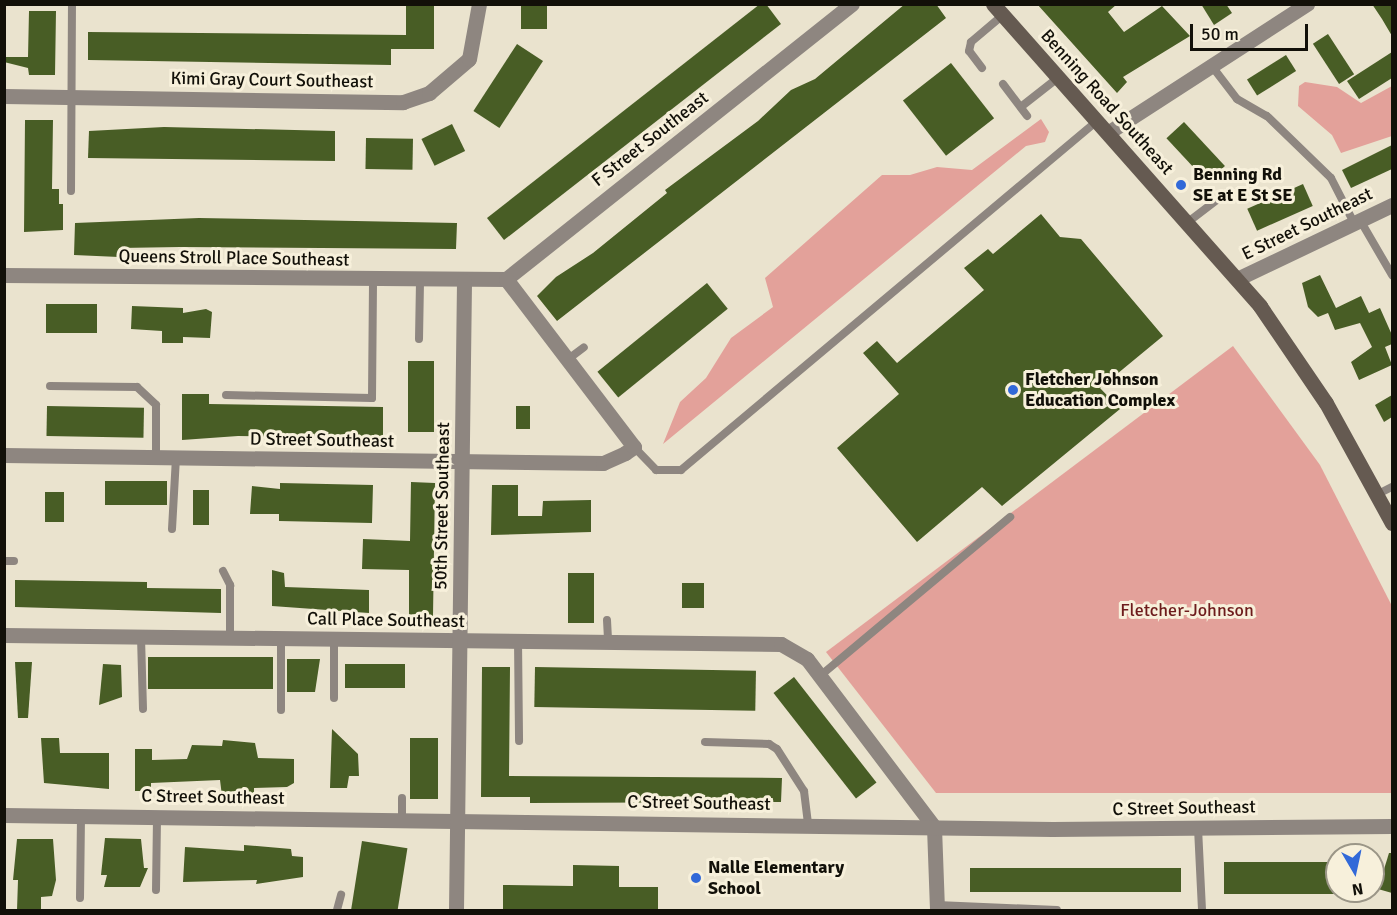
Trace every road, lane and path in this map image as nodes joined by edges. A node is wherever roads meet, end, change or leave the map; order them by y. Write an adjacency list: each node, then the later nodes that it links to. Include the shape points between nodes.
1 (72, 4): 11 (lane)
2 (479, 4): 11 (street, Kimi Gray Court Southeast, via 469,59 429,93 403,102)
3 (852, 4): 25 (street, F Street Southeast)
4 (1307, 4): 6 (street)
5 (998, 10): 7 (lane, via 969,47); 8 (main road, Benning Road Southeast)
6 (1211, 65): 15 (street); 20 (lane, via 1237,99 1267,116 1331,178)
7 (982, 68)
8 (1059, 77): 12 (lane); 14 (main road, Benning Road Southeast)
9 (1003, 84): 12 (lane)
10 (4, 96): 11 (street, Kimi Gray Court Southeast)
11 (71, 97): 16 (lane)
12 (1022, 106): 13 (lane)
13 (1027, 116)
14 (1098, 120): 15 (main road, Benning Road Southeast); 33 (lane, via 681,470 656,470)
15 (1109, 132): 19 (main road, Benning Road Southeast)
16 (71, 191)
17 (1226, 193): 19 (lane)
18 (1392, 205): 20 (street, E Street Southeast)
19 (1188, 222): 23 (main road, Benning Road Southeast)
20 (1357, 222): 22 (lane); 23 (street, E Street Southeast)
21 (4, 275): 24 (street, Queens Stroll Place Southeast)
22 (1392, 275)
23 (1239, 278): 39 (main road, Benning Road Southeast, via 1318,390)
24 (373, 279): 26 (street, Queens Stroll Place Southeast); 32 (lane, via 372,398)
25 (506, 279): 27 (street); 30 (street)
26 (420, 280): 27 (street, Queens Stroll Place Southeast); 28 (lane)
27 (464, 281): 37 (street, 50th Street Southeast)
28 (419, 339)
29 (584, 347): 30 (lane)
30 (567, 360): 33 (street)
31 (50, 386): 35 (lane, via 137,387 156,405)
32 (226, 395)
33 (634, 447): 37 (street, D Street Southeast, via 603,463)
34 (4, 455): 35 (street, D Street Southeast)
35 (156, 458): 36 (street, D Street Southeast)
36 (176, 458): 37 (street, D Street Southeast); 42 (lane)
37 (462, 461): 52 (street, 50th Street Southeast)
38 (1392, 487): 39 (lane)
39 (1378, 494): 41 (main road, Benning Road Southeast)
40 (1010, 517): 55 (lane)
41 (1392, 523)
42 (172, 529)
43 (4, 561): 44 (lane)
44 (14, 561)
45 (223, 571): 49 (lane, via 230,585)
46 (607, 620): 54 (lane)
47 (4, 635): 48 (street, Call Place Southeast)
48 (141, 637): 49 (street, Call Place Southeast); 57 (lane)
49 (230, 638): 50 (street, Call Place Southeast)
50 (281, 638): 51 (street, Call Place Southeast); 58 (lane)
51 (334, 639): 52 (street, Call Place Southeast); 56 (lane)
52 (460, 639): 53 (street, Call Place Southeast); 66 (street, 50th Street Southeast)
53 (518, 640): 54 (street, Call Place Southeast); 59 (lane)
54 (608, 641): 55 (street, Call Place Southeast, via 766,643 795,650)
55 (820, 676): 69 (street, Call Place Southeast)
56 (334, 698)
57 (144, 709)
58 (281, 710)
59 (519, 741)
60 (705, 742): 67 (lane, via 769,744 777,749 804,791)
61 (402, 798): 65 (lane)
62 (4, 815): 63 (street, C Street Southeast)
63 (81, 815): 64 (street, C Street Southeast); 73 (lane)
64 (157, 816): 65 (street, C Street Southeast); 71 (lane)
65 (402, 819): 66 (street, C Street Southeast)
66 (457, 819): 67 (street, C Street Southeast); 76 (street, 50th Street Southeast)
67 (808, 824): 69 (street, C Street Southeast)
68 (1392, 826): 70 (street, C Street Southeast)
69 (934, 827): 70 (street, C Street Southeast); 74 (street)
70 (1198, 828): 78 (lane)
71 (156, 890)
72 (341, 895): 75 (lane)
73 (80, 898)
74 (937, 908): 77 (lane)
75 (337, 910)
76 (456, 910)
77 (1057, 910)
78 (1202, 910)

